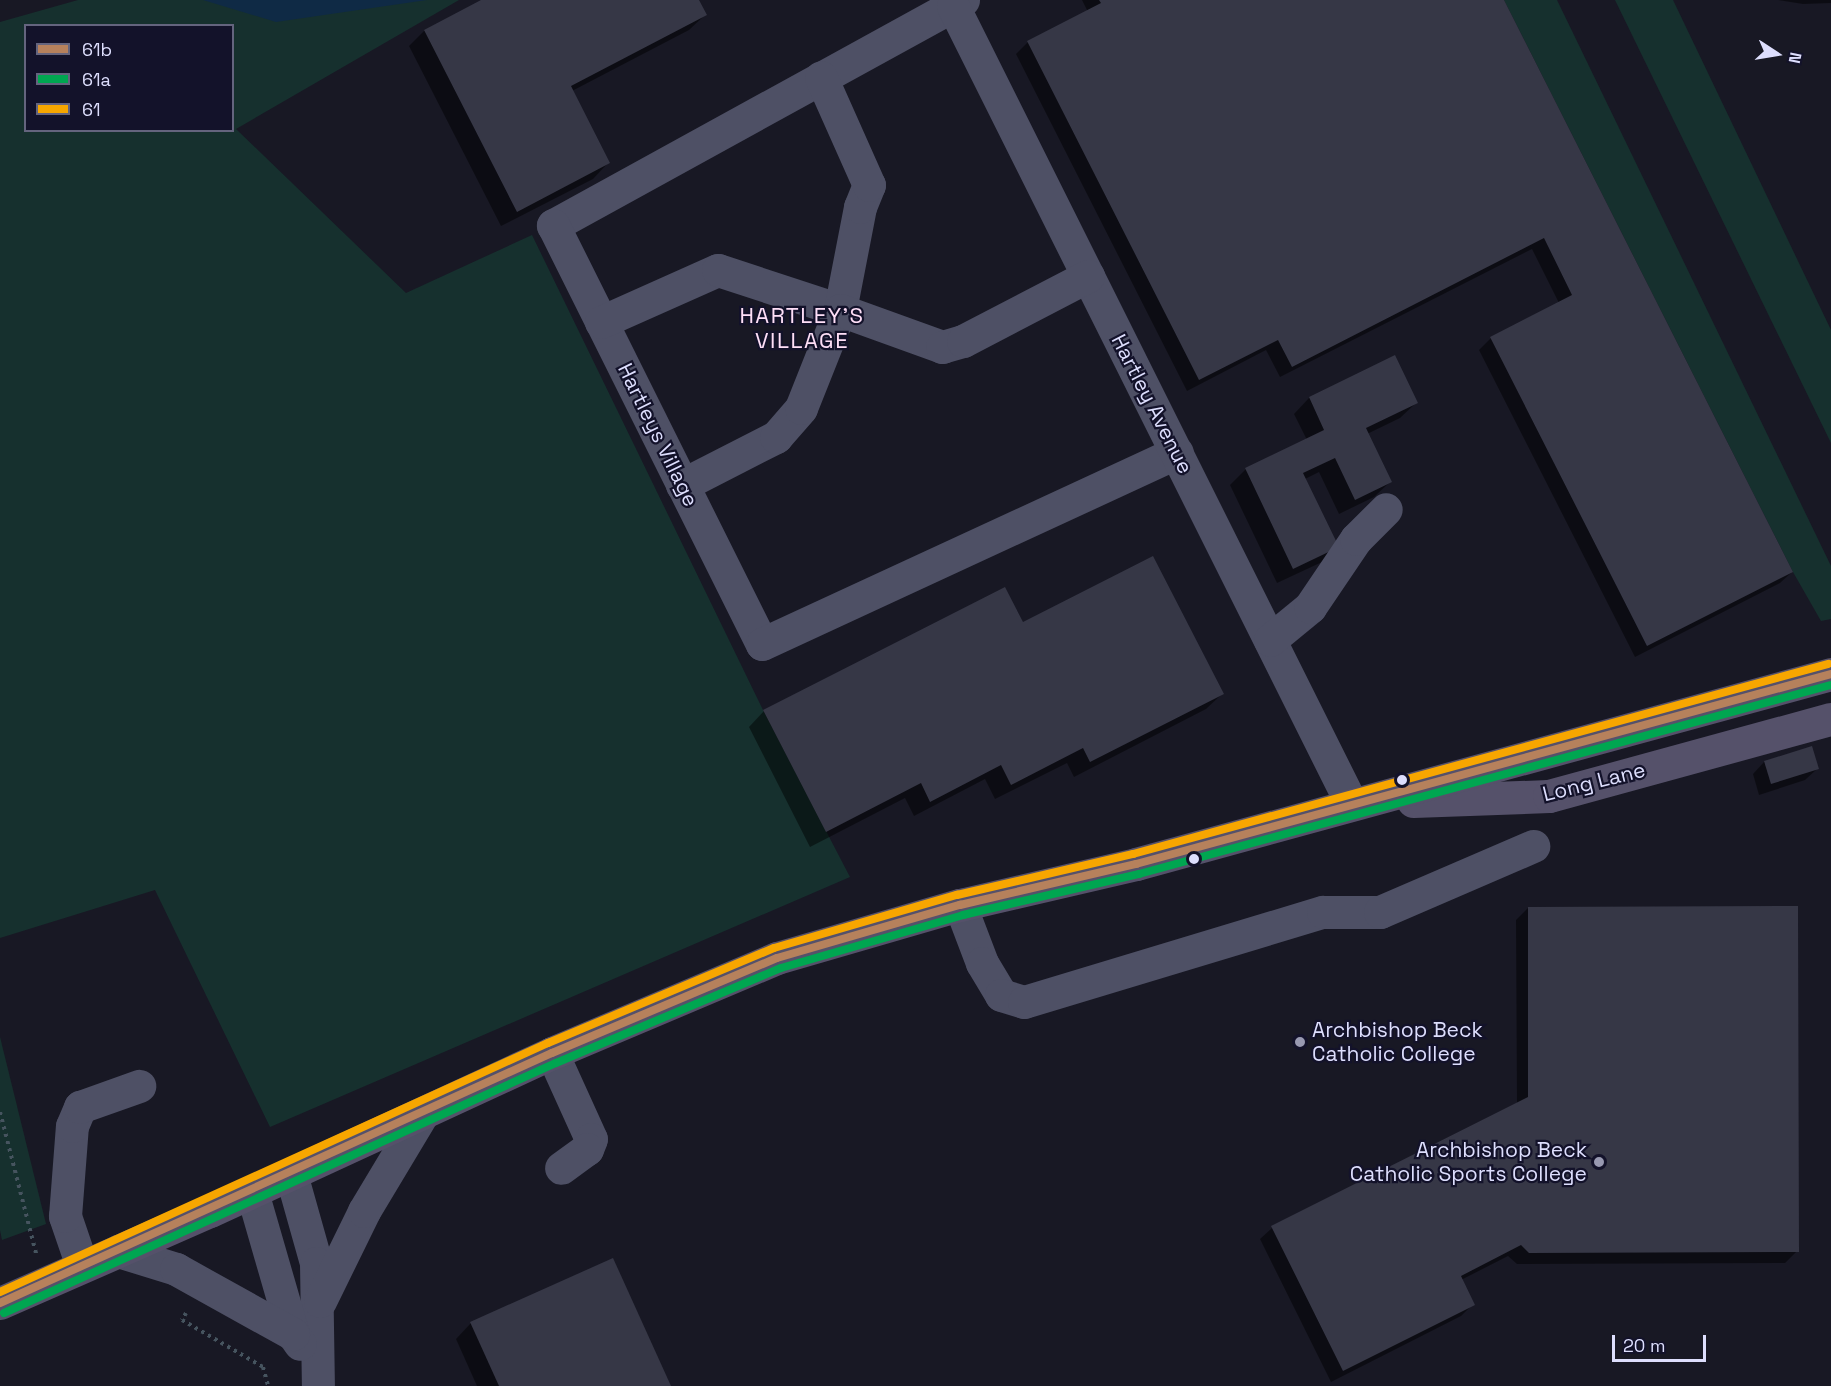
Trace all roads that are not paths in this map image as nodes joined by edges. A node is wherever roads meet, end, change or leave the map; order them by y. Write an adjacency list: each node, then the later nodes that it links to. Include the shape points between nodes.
1 (958, 3): 2 (street, Hartleys Village); 3 (street, Hartley Avenue)
2 (821, 77): 4 (street, via 869,185 860,207); 5 (street, Hartleys Village, via 553,225)
3 (1088, 276): 4 (street, via 963,341 942,347); 6 (street, Hartley Avenue)
4 (840, 310): 5 (street, via 718,270); 7 (street, via 801,408 776,437)
5 (601, 322): 7 (street, Hartleys Village)
6 (1177, 452): 7 (street, Hartleys Village, via 762,644); 9 (street, Hartley Avenue)
7 (682, 485)
8 (1386, 509): 9 (street, via 1356,539 1310,607)
9 (1270, 640): 12 (street, Hartley Avenue)
10 (1831, 674): 12 (main road, Long Lane)
11 (1831, 719): 12 (main road, Long Lane, via 1549,796)
12 (1351, 803): 14 (main road, Long Lane, via 1136,864)
13 (1533, 846): 14 (street, via 1380,912 1323,912 1024,1002 1001,995 982,963)
14 (960, 905): 15 (main road, Long Lane, via 777,958)
15 (552, 1053): 17 (main road, Long Lane); 18 (street, via 591,1139 587,1149)
16 (139, 1086): 22 (street, via 80,1107 72,1126 65,1216)
17 (421, 1116): 19 (main road, Long Lane); 24 (street, via 364,1211)
18 (561, 1168)
19 (291, 1174): 20 (main road, Long Lane); 24 (street, via 315,1263)
20 (252, 1192): 21 (main road, Long Lane); 25 (street)
21 (118, 1251): 22 (main road, Long Lane); 25 (street, via 147,1257 203,1283)
22 (82, 1266): 23 (main road, Long Lane)
23 (0, 1303)
24 (318, 1305): 26 (street)
25 (293, 1334): 26 (street)
26 (317, 1377)

